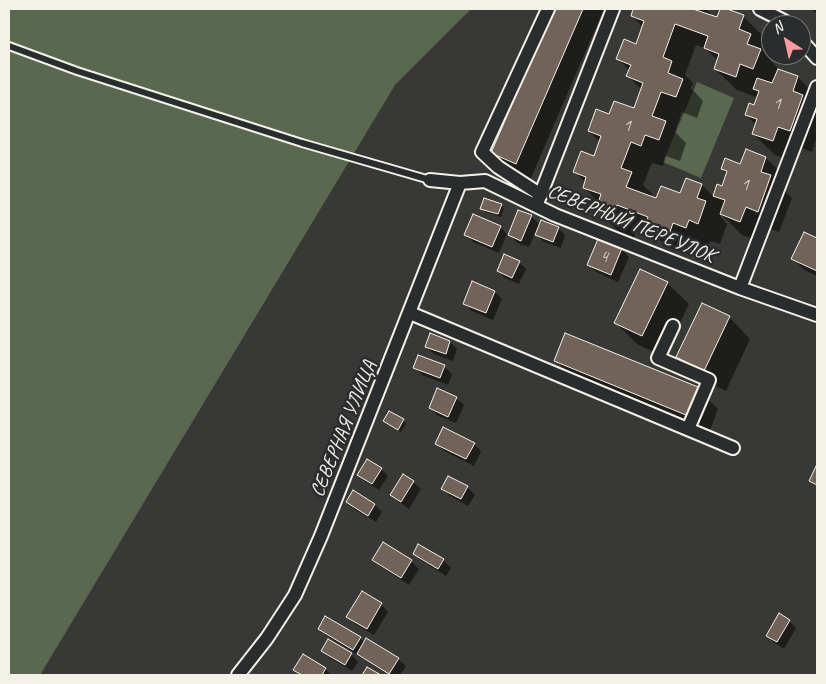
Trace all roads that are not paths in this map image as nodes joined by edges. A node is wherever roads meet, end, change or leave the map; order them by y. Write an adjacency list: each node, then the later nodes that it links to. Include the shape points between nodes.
1 (548, 9): 7 (street, via 482,152)
2 (613, 9): 7 (street)
3 (9, 46): 5 (lane, via 264,131)
4 (817, 87): 8 (street)
5 (430, 180): 6 (street, СЕВЕРНЫЙ ПЕРЕУЛОК)
6 (460, 184): 7 (street, СЕВЕРНЫЙ ПЕРЕУЛОК, via 485,181); 9 (street, СЕВЕРНАЯ УЛИЦА)
7 (539, 200): 8 (street, СЕВЕРНЫЙ ПЕРЕУЛОК, via 556,215)
8 (740, 288): 10 (street, СЕВЕРНЫЙ ПЕРЕУЛОК)
9 (410, 313): 12 (street); 14 (street, СЕВЕРНАЯ УЛИЦА, via 296,595)
10 (817, 315)
11 (673, 326): 12 (street, via 658,358 710,380)
12 (688, 428): 13 (street)
13 (733, 448)
14 (238, 675)

